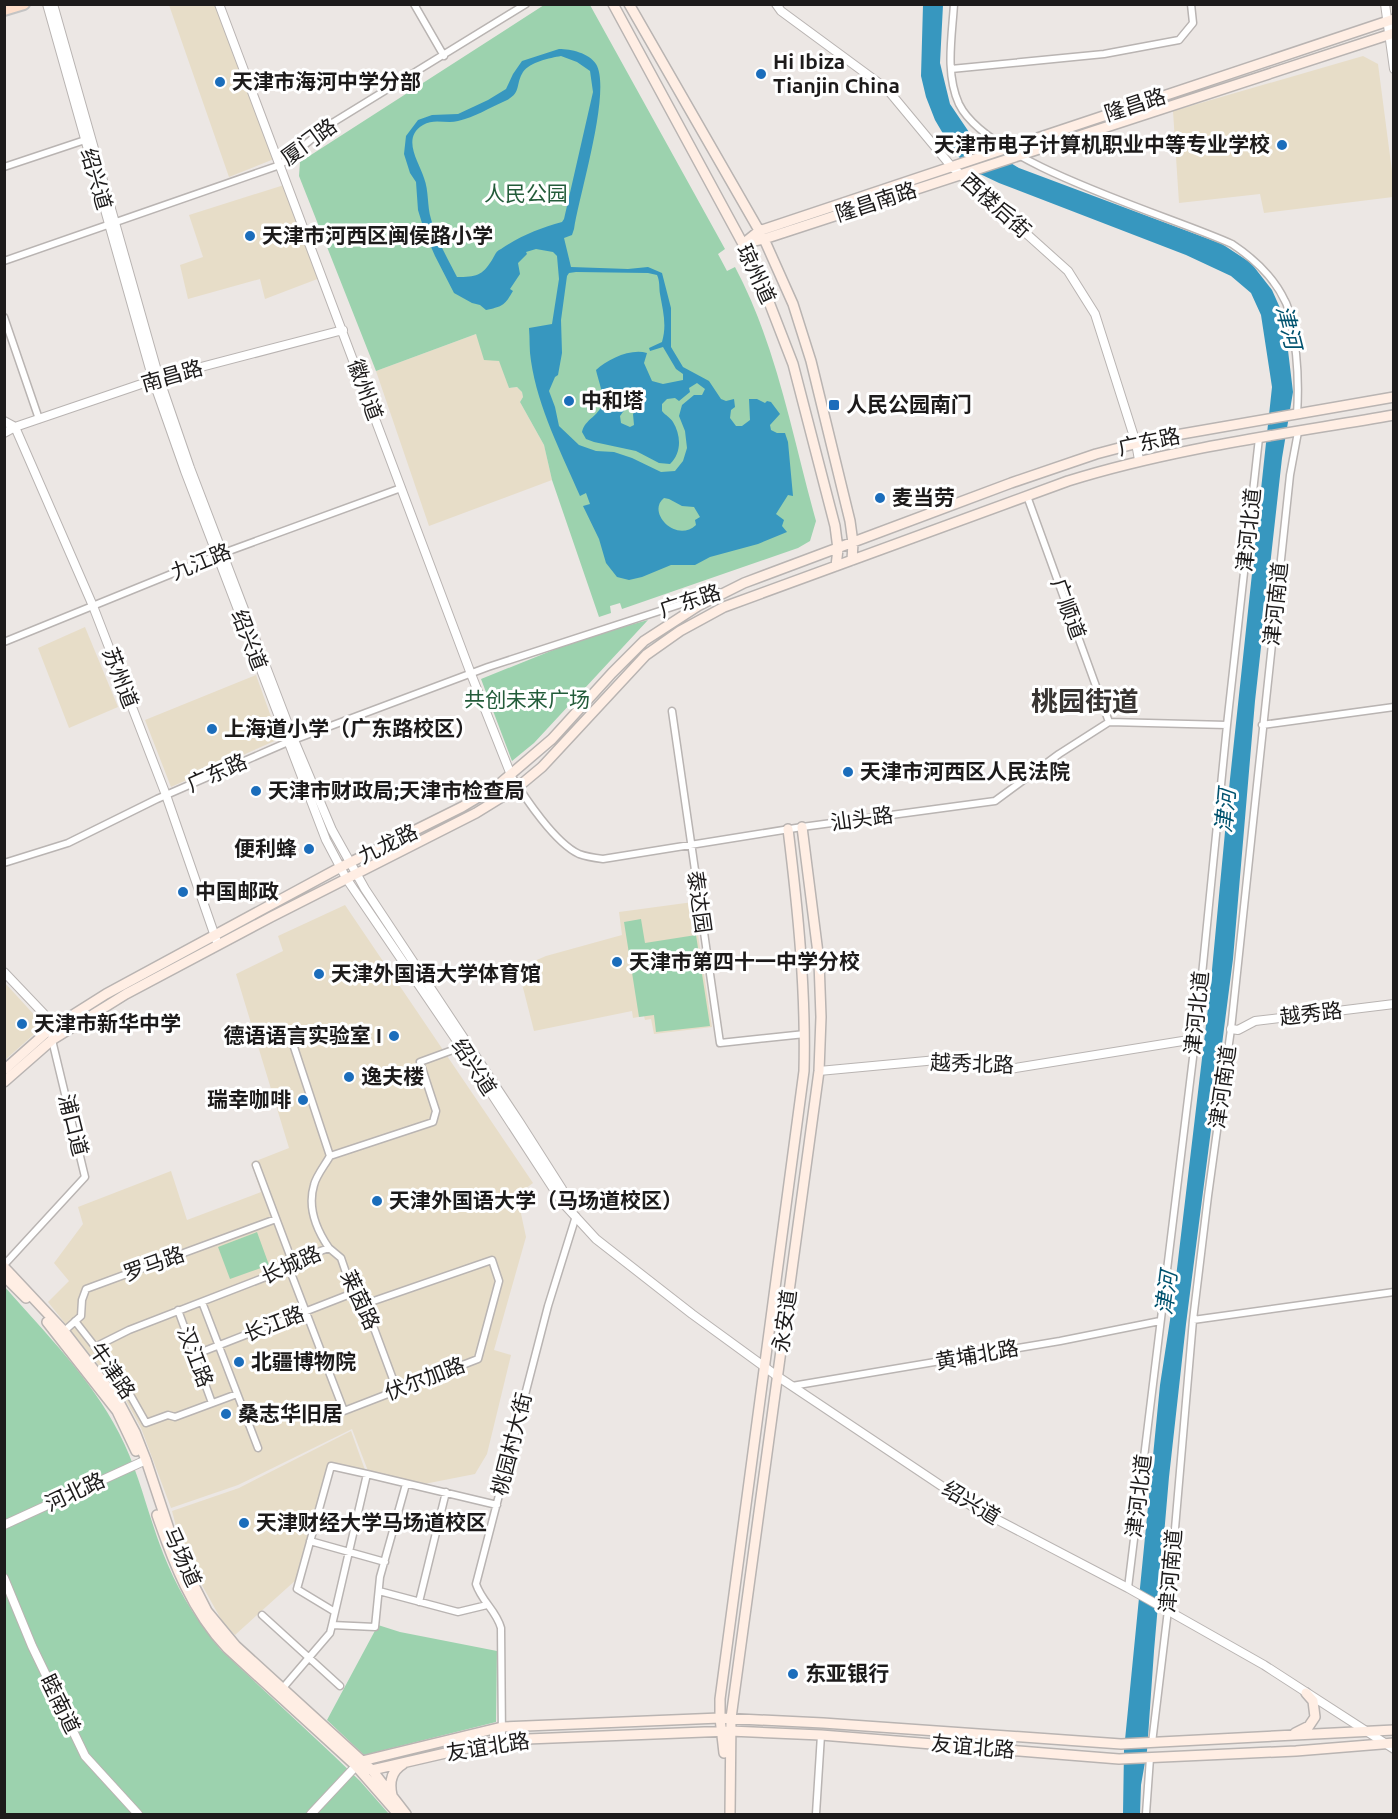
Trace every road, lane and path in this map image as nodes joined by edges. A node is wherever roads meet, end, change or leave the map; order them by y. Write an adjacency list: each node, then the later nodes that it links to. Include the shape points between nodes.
1 (24, 4): 13 (main road)
2 (47, 4): 19 (street, 绍兴道)
3 (53, 4): 26 (street, 绍兴道)
4 (219, 4): 22 (street, 徽州道)
5 (414, 4): 16 (street)
6 (526, 4): 16 (street, 厦门路)
7 (613, 4): 29 (main road, 琼州道)
8 (629, 4): 27 (main road, 琼州道)
9 (776, 4): 23 (street, 西楼后街, via 887,88)
10 (954, 4): 17 (street)
11 (1191, 4): 17 (street, via 1193,23 1179,40 1104,54)
12 (1385, 4): 14 (street)
13 (4, 10)
14 (1390, 20): 15 (street); 20 (main road, 隆昌路)
15 (1391, 33): 18 (street); 21 (main road, 隆昌路)
16 (444, 56): 22 (street, 厦门路, via 329,125)
17 (951, 69): 20 (street, via 960,106)
18 (1394, 69)
19 (85, 141): 24 (street); 26 (street, 绍兴道)
20 (1004, 148): 21 (street); 23 (main road, 隆昌路)
21 (1014, 157): 25 (main road, 隆昌南路); 35 (street, via 1217,237 1251,257 1286,302 1299,376)
22 (280, 165): 26 (street, 厦门路); 32 (street, 徽州道)
23 (954, 165): 25 (street, 西楼后街); 27 (main road, 隆昌路)
24 (4, 167)
25 (963, 173): 28 (main road, 隆昌南路); 43 (street, 西楼后街, via 1062,265 1095,314)
26 (113, 224): 30 (street, 厦门路); 33 (street, 绍兴道)
27 (759, 231): 28 (main road, 琼州道); 29 (main road, 隆昌路)
28 (764, 239): 29 (main road, 隆昌南路); 47 (main road, 琼州道, via 803,332)
29 (743, 243): 48 (main road, 琼州道, via 793,364)
30 (4, 261)
31 (4, 317): 37 (street)
32 (343, 330): 33 (street, 南昌路); 45 (street, 徽州道)
33 (156, 379): 37 (street, 南昌路); 49 (street, 绍兴道, via 185,471)
34 (1394, 397): 35 (main road, 广东路)
35 (1297, 415): 43 (main road, 广东路)
36 (1394, 415): 40 (main road, 广东路)
37 (39, 419): 39 (street, 南昌路)
38 (4, 421): 39 (street)
39 (15, 427): 41 (street, 南昌路); 54 (street, 苏州道)
40 (1298, 432): 42 (main road, 广东路); 61 (street, 津河南道)
41 (4, 433)
42 (1259, 438): 44 (main road, 广东路); 60 (street, 津河北道)
43 (1136, 443): 44 (street, 西楼后街); 47 (main road, 广东路, via 1055,467)
44 (1139, 460): 46 (main road, 广东路)
45 (401, 488): 49 (street, 九江路); 56 (street, 徽州道)
46 (1027, 496): 50 (main road, 广东路); 59 (street, 广顺道)
47 (853, 543): 48 (main road, 广东路); 50 (main road)
48 (838, 549): 51 (main road, 琼州道); 52 (main road, 广东路)
49 (221, 554): 54 (street, 九江路); 62 (street, 绍兴道)
50 (852, 560): 51 (main road, 广东路)
51 (836, 566): 53 (main road, 广东路)
52 (744, 584): 56 (street, 广东路); 63 (main road, 九龙路, via 698,606 644,641 552,739)
53 (741, 600): 64 (main road, 九龙路, via 702,618 646,655 562,746)
54 (93, 606): 55 (street, 九江路); 65 (street, 苏州道)
55 (4, 642)
56 (471, 674): 62 (street, 广东路); 63 (street, 徽州道)
57 (1394, 707): 61 (street)
58 (672, 711): 68 (street, 泰达园)
59 (1109, 722): 60 (street); 66 (street, 汕头路, via 995,801)
60 (1227, 725): 81 (street, 津河北道)
61 (1262, 725): 78 (street, 津河南道)
62 (291, 741): 65 (street, 广东路); 69 (street, 绍兴道); 71 (street, 绍兴道)
63 (511, 775): 64 (street, 汕头路); 69 (main road, 九龙路, via 462,807)
64 (518, 787): 68 (street, 汕头路, via 561,840 580,854 603,859); 72 (main road, 九龙路, via 476,813)
65 (166, 795): 70 (street, 广东路, via 68,843); 74 (street, 苏州道)
66 (802, 827): 67 (street, 汕头路); 86 (main road, 永安道, via 819,961)
67 (788, 830): 68 (street, 汕头路); 80 (main road, 永安道, via 799,913)
68 (691, 845): 80 (street, 泰达园, via 720,1043)
69 (349, 862): 71 (main road, 九龙路); 72 (street, 绍兴道)
70 (4, 863)
71 (339, 868): 73 (street, 绍兴道); 74 (main road, 九龙路)
72 (356, 873): 73 (main road, 九龙路); 90 (street, 绍兴道)
73 (346, 878): 75 (main road, 九龙路); 84 (street, 绍兴道)
74 (214, 935): 75 (street, 苏州道); 79 (main road, 九龙路)
75 (218, 945): 82 (main road, 九龙路, via 126,994)
76 (4, 972): 79 (street, 浦口道, via 44,1014)
77 (1394, 1004): 78 (street, 越秀路, via 1255,1021 1238,1030)
78 (1228, 1029): 103 (street, 津河南道)
79 (49, 1030): 82 (street, 浦口道); 85 (main road, 九龙路)
80 (805, 1034): 110 (main road, 永安道, via 801,1101)
81 (1195, 1039): 86 (street, 越秀北路, via 1003,1070 937,1060); 105 (street, 津河北道)
82 (52, 1040): 87 (main road, 九龙路); 94 (street, 浦口道, via 85,1177)
83 (293, 1044): 88 (street)
84 (461, 1047): 88 (street, via 420,1062 436,1111 433,1122); 90 (street, 绍兴道, via 553,1188)
85 (4, 1070)
86 (819, 1071): 111 (main road, 永安道)
87 (4, 1082)
88 (330, 1156): 92 (street, 长城路, via 314,1184 311,1208 318,1233)
89 (256, 1165): 91 (street)
90 (576, 1216): 110 (street, 绍兴道, via 597,1239); 121 (street, 桃园村大街, via 548,1306)
91 (276, 1219): 93 (street); 104 (street, 罗马路, via 86,1289 81,1316)
92 (329, 1248): 93 (street, 长城路); 98 (street, 莱茵路, via 341,1258)
93 (292, 1261): 95 (street, 长城路)
94 (4, 1266): 106 (main road, 马场道)
95 (289, 1268): 99 (street, 长城路); 102 (street)
96 (4, 1276): 106 (main road, 马场道)
97 (1394, 1292): 103 (street)
98 (353, 1293): 100 (street, 莱茵路); 102 (street, 长江路)
99 (202, 1302): 101 (street, 长城路); 107 (street)
100 (365, 1304): 113 (street, 莱茵路); 113 (street, 伏尔加路, via 492,1260 499,1281 478,1359)
101 (177, 1311): 108 (street, 长城路); 109 (street, 汉江路)
102 (306, 1312): 107 (street, 长江路); 113 (street, 伏尔加路, via 344,1411)
103 (1193, 1320): 131 (street, 津河南道)
104 (75, 1321): 106 (street, 罗马路); 108 (street, 牛津路)
105 (1160, 1321): 112 (street, 黄埔北路); 127 (street, 津河北道)
106 (62, 1334): 117 (main road, 马场道, via 117,1411)
107 (219, 1346): 109 (street, 长江路); 114 (street)
108 (95, 1347): 115 (street, 牛津路, via 124,1384 146,1423 168,1415 175,1418)
109 (194, 1355): 115 (street, 汉江路)
110 (764, 1366): 111 (street, 绍兴道); 139 (main road, 永安道)
111 (777, 1376): 112 (street, 绍兴道); 140 (main road, 永安道)
112 (792, 1386): 127 (street, 绍兴道, via 973,1507)
113 (397, 1390)
114 (237, 1394): 115 (street); 116 (street)
115 (212, 1403)
116 (258, 1448)
117 (143, 1461): 122 (street, 河北路); 137 (main road, 马场道, via 176,1550 207,1611 236,1646); 152 (main road, 马场道, via 169,1549 213,1633)
118 (367, 1474): 119 (street); 123 (street, via 331,1466); 124 (street)
119 (406, 1484): 120 (street); 125 (street)
120 (446, 1492): 121 (street); 129 (street)
121 (497, 1505): 130 (street, 桃园村大街, via 476,1584)
122 (4, 1524)
123 (310, 1541): 124 (street); 132 (street, via 297,1589)
124 (349, 1552): 125 (street); 132 (street)
125 (385, 1562): 128 (street)
126 (4, 1578): 155 (street, 睦南道, via 85,1756)
127 (1128, 1588): 131 (street, 绍兴道)
128 (379, 1591): 129 (street); 134 (street, via 375,1627)
129 (419, 1602): 130 (street, via 458,1612)
130 (487, 1605): 141 (street, 桃园村大街, via 497,1615 501,1628)
131 (1168, 1611): 138 (street, 绍兴道); 148 (street, 津河南道)
132 (335, 1612): 134 (street)
133 (262, 1615): 135 (street)
134 (332, 1625): 135 (street, via 330,1633)
135 (308, 1657): 136 (street); 137 (street)
136 (340, 1686)
137 (282, 1689): 152 (main road, 马场道)
138 (1305, 1693): 144 (street, 绍兴道); 146 (main road, via 1313,1701 1315,1718 1305,1729)
139 (720, 1718): 140 (main road, 友谊北路); 141 (main road, 友谊北路); 143 (main road, 永安道)
140 (731, 1718): 143 (main road, 永安道); 148 (main road, 友谊北路)
141 (502, 1727): 147 (street, 桃园村大街); 152 (main road, 友谊北路)
142 (1394, 1730): 144 (main road)
143 (726, 1732): 145 (main road, 友谊北路); 147 (main road, 友谊北路); 159 (main road, 永安道); 160 (main road, 永安道)
144 (1368, 1732): 146 (main road); 149 (street, 绍兴道)
145 (821, 1735): 150 (main road, 友谊北路, via 1119,1759); 161 (street)
146 (1289, 1735): 148 (main road)
147 (502, 1740): 151 (main road, 友谊北路)
148 (1152, 1743)
149 (1391, 1745): 150 (main road, 友谊北路)
150 (1150, 1758): 162 (street)
151 (407, 1762): 153 (main road, 友谊北路); 154 (main road, via 393,1772 390,1781)
152 (359, 1764): 153 (main road, 友谊北路); 156 (street); 157 (main road, 马场道)
153 (372, 1770): 154 (main road)
154 (394, 1800): 158 (main road)
155 (138, 1815)
156 (310, 1815)
157 (398, 1815)
158 (406, 1815)
159 (724, 1815)
160 (730, 1815)
161 (816, 1815)
162 (1146, 1815)

